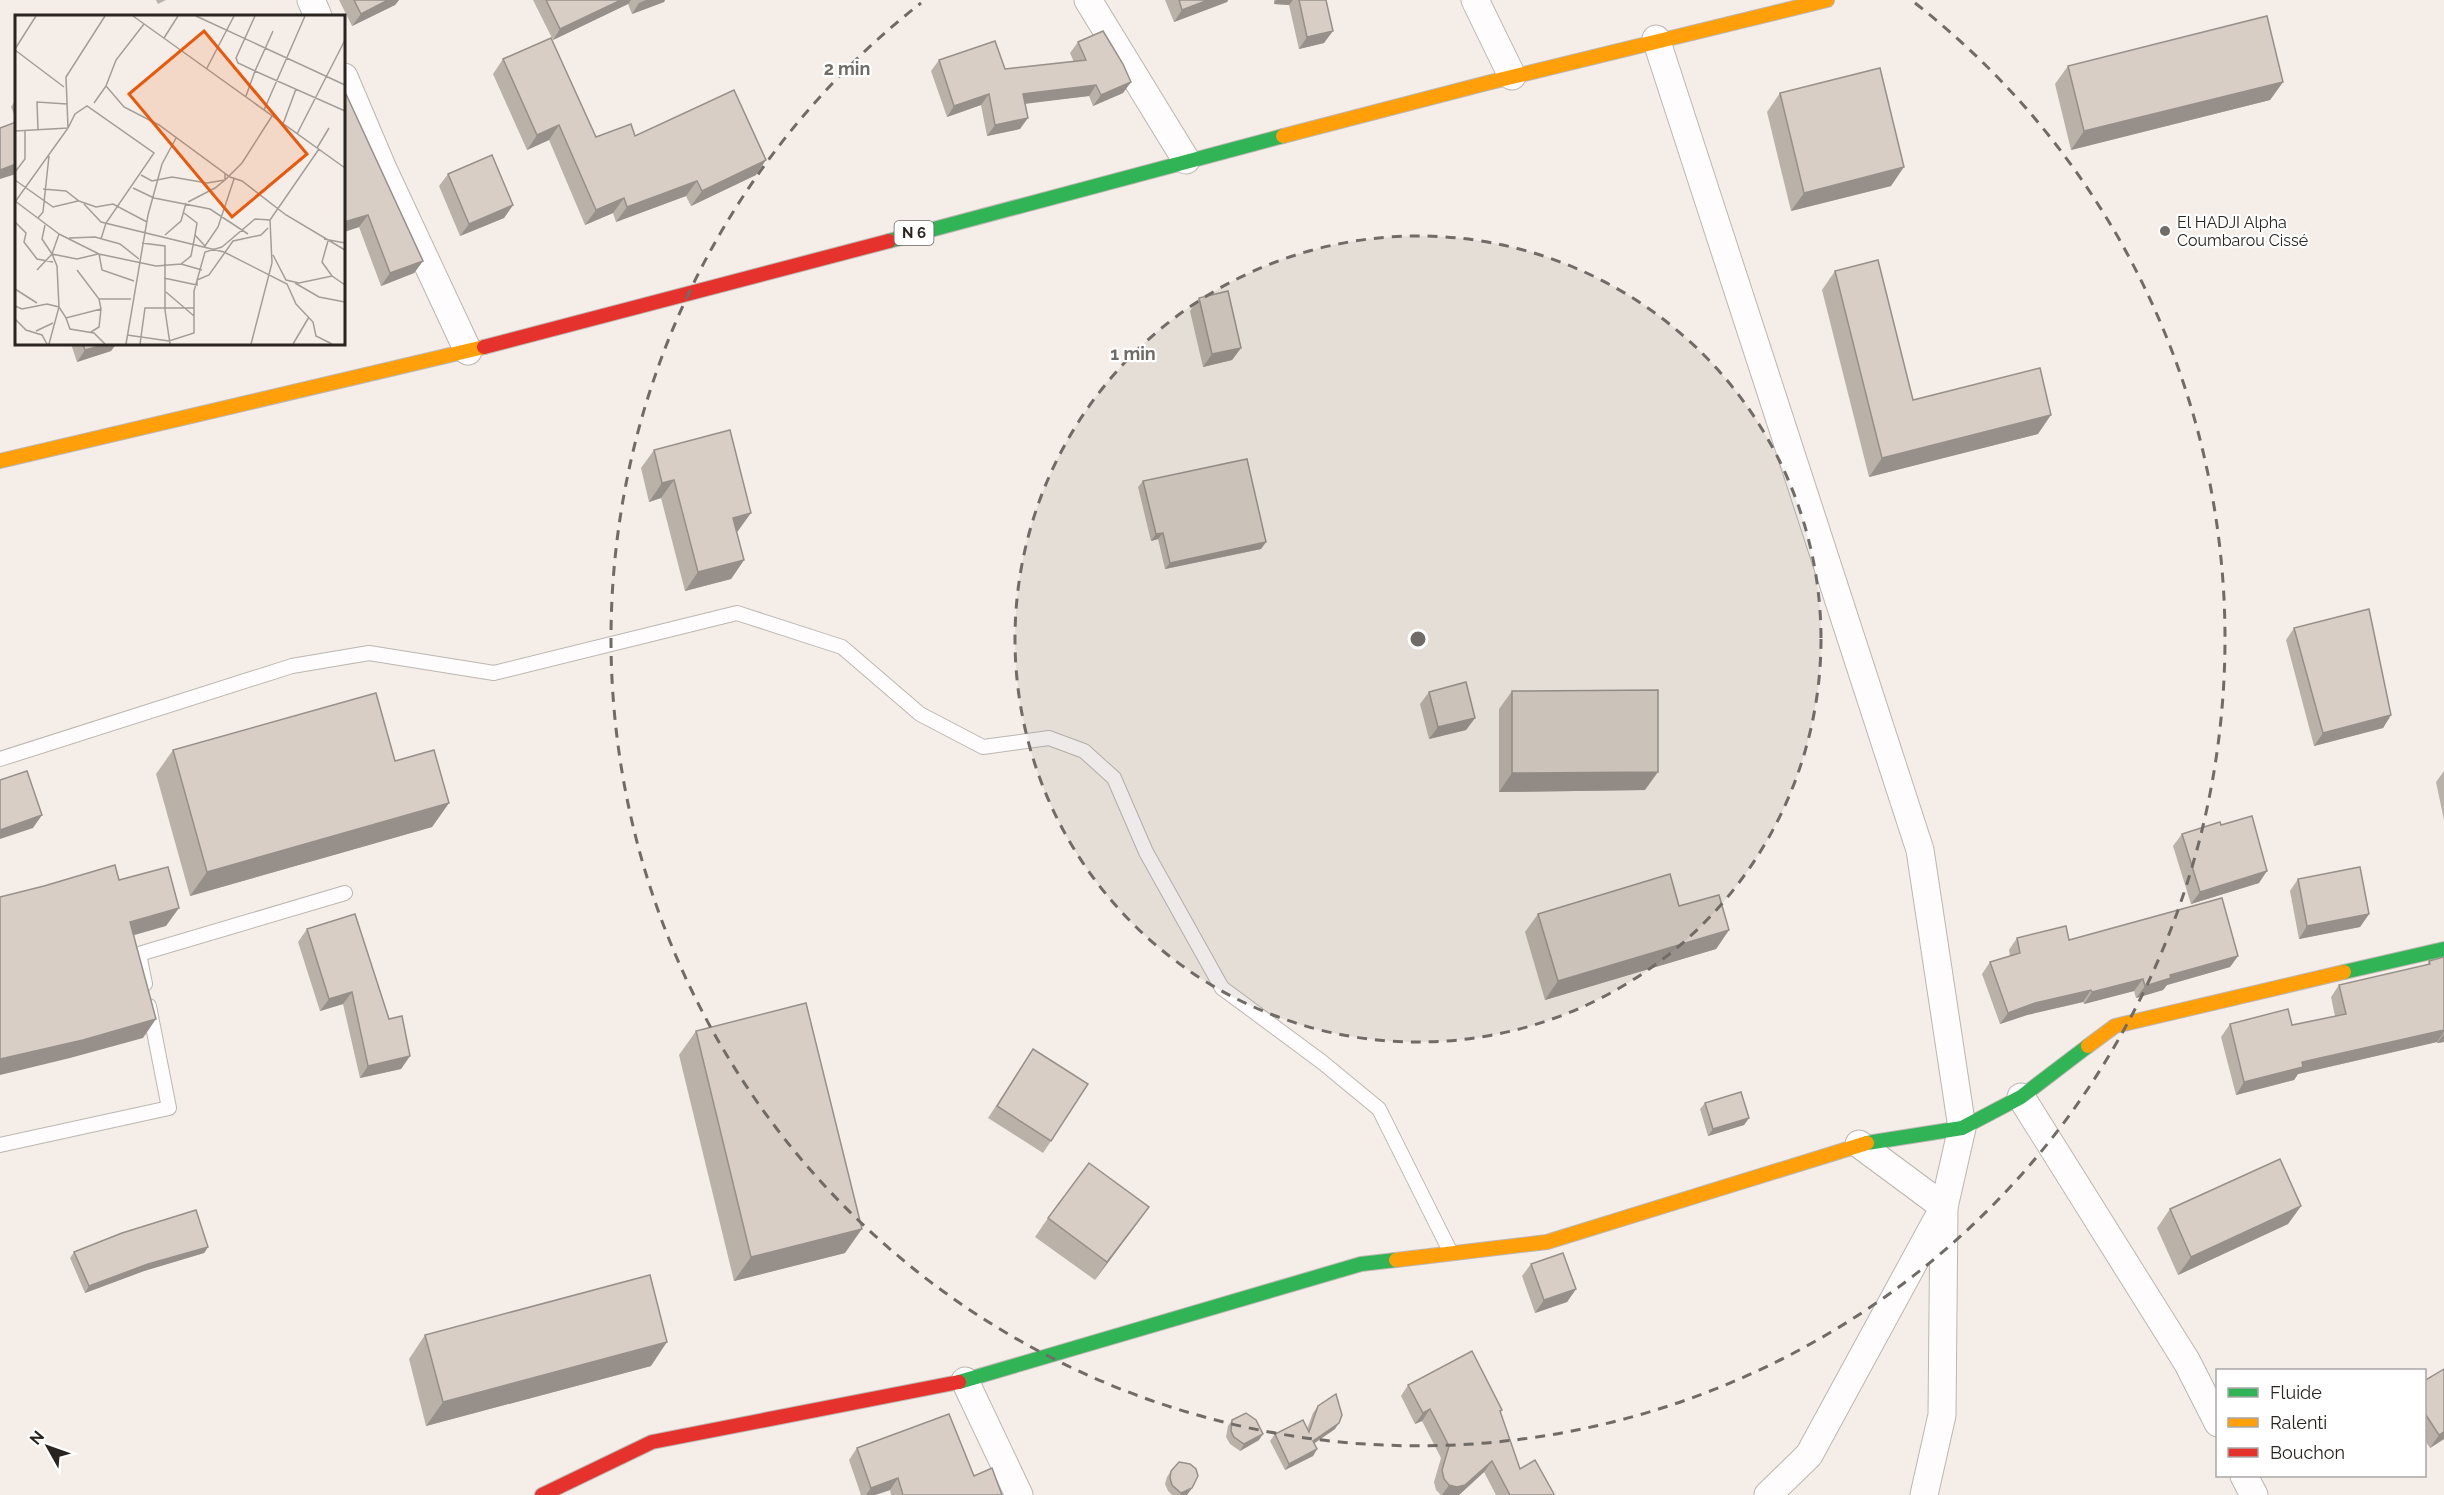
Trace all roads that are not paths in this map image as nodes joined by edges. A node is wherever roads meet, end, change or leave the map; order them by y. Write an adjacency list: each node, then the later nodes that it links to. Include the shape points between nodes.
1 (311, 0): 5 (street)
2 (1088, 0): 9 (street)
3 (1475, 0): 7 (street)
4 (1827, 0): 6 (street, N 6)
5 (318, 15)
6 (1656, 39): 7 (street, N 6); 16 (street, via 1920,850)
7 (1512, 76): 9 (street, N 6)
8 (345, 79): 10 (street)
9 (1186, 160): 10 (street, N 6)
10 (468, 351): 11 (street, N 6)
11 (0, 461)
12 (0, 759): 20 (lane, via 292,666 369,653 494,673 737,613 842,647 920,714 983,747 1048,738 1084,751 1114,778 1146,852 1222,988 1379,1109)
13 (345, 893): 18 (lane, via 139,954 169,1108)
14 (2444, 949): 15 (street, via 2115,1026)
15 (2021, 1097): 16 (street); 22 (street, via 2187,1362)
16 (1962, 1128): 17 (street); 19 (street)
17 (1859, 1144): 19 (street); 20 (street, via 1547,1242)
18 (0, 1146)
19 (1944, 1207): 26 (street, via 1809,1455); 27 (street, via 1942,1414)
20 (1451, 1253): 21 (street, via 1361,1264)
21 (964, 1381): 24 (street, via 652,1442); 25 (street)
22 (2216, 1421)
23 (2245, 1477): 28 (street)
24 (542, 1495)
25 (1019, 1495)
26 (1768, 1495)
27 (1924, 1495)
28 (2254, 1495)

